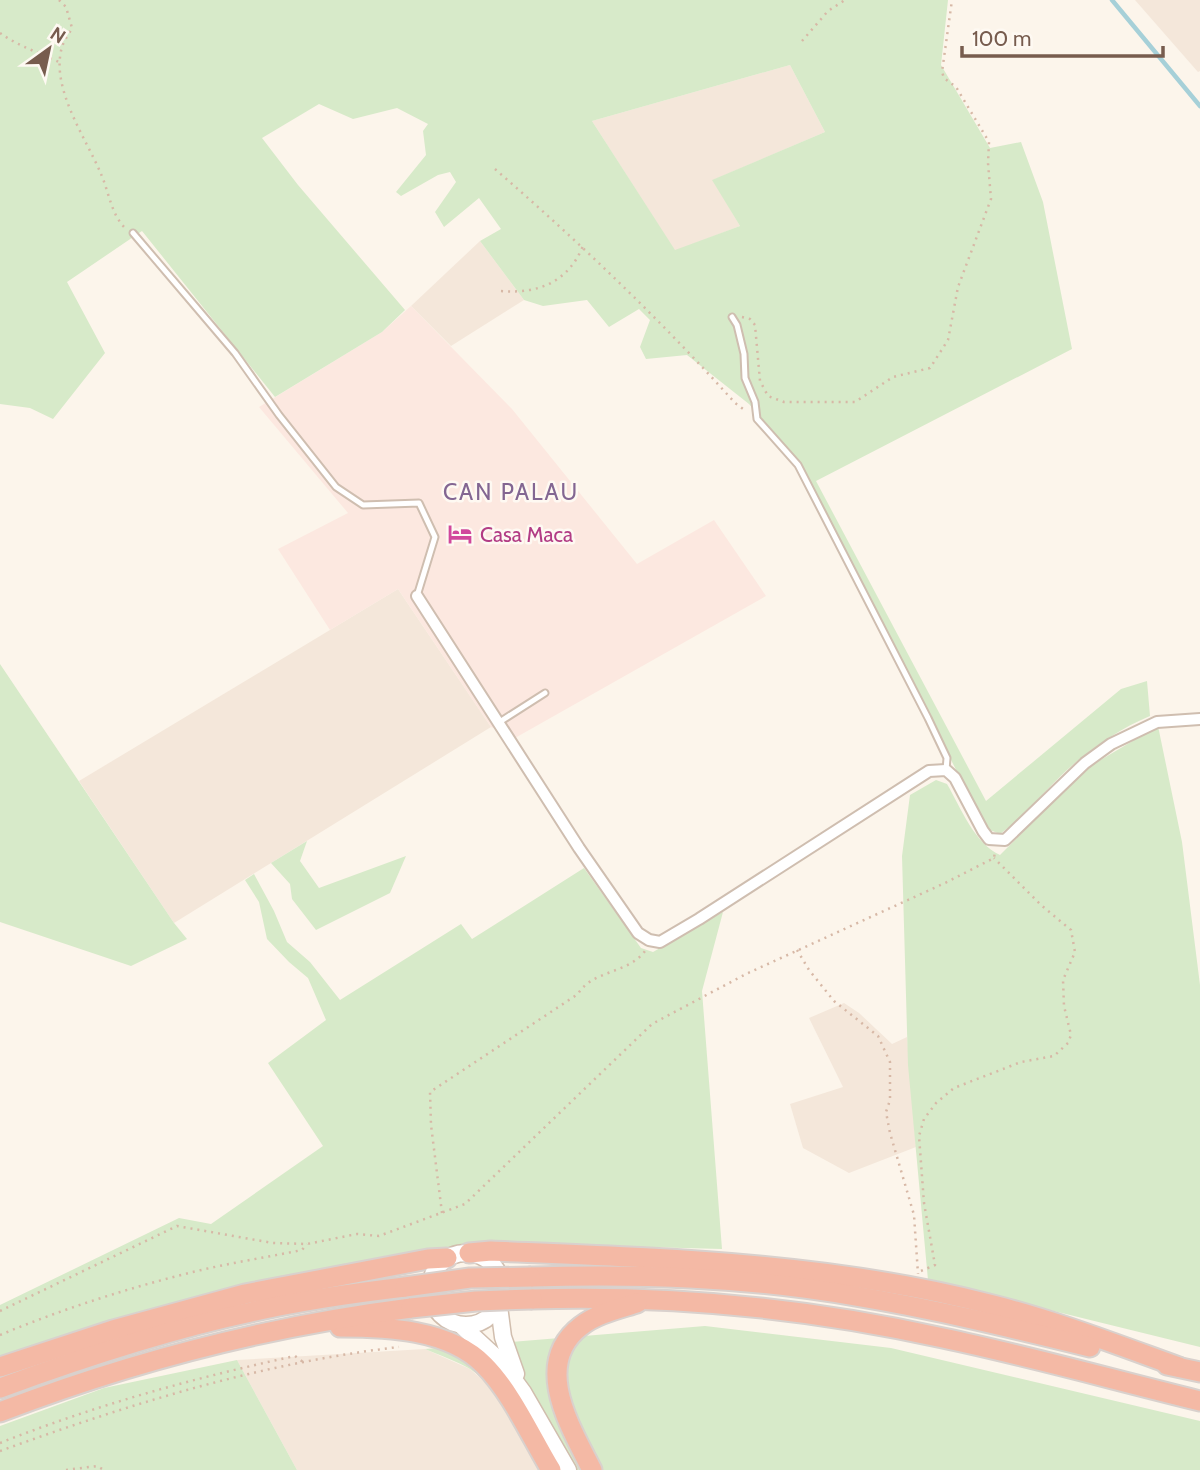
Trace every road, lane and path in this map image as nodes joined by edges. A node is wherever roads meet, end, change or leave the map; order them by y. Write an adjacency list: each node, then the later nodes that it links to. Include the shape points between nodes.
1 (58, 0): 6 (path, via 66,8 72,28 61,47)
2 (845, 0): 5 (path, via 828,11)
3 (952, 0): 11 (path, via 944,78 956,87 989,142 991,199 958,287 948,340 930,368 893,377 855,402 784,402 768,396 760,381 755,325)
4 (0, 33): 6 (path)
5 (802, 41)
6 (61, 63): 8 (path, via 72,117 116,216)
7 (495, 169): 9 (path)
8 (133, 233): 13 (lane, via 235,353 336,487 363,505 419,503 435,537)
9 (583, 246): 10 (path, via 576,263 556,282 522,292); 12 (path, via 735,403)
10 (501, 291)
11 (732, 317): 12 (lane)
12 (757, 419): 17 (lane, via 798,465 928,718 947,758)
13 (417, 596): 16 (street)
14 (545, 694): 16 (lane)
15 (1200, 719): 18 (street, via 1157,722 1111,744 1010,836)
16 (498, 723): 20 (street, via 593,869 638,933)
17 (946, 770): 18 (street, via 955,778 983,831); 20 (street, via 929,771 699,919 660,942)
18 (997, 841): 19 (path)
19 (994, 858): 21 (path); 21 (path, via 1071,930 1075,952 1063,980 1070,1035 1054,1056 1021,1062 954,1088 924,1119 919,1136 924,1203 935,1265 918,1272 914,1215 886,1112 890,1062 878,1036 834,1001)
20 (649, 940): 22 (path, via 640,957 583,985 578,994 430,1091)
21 (797, 950): 22 (path, via 652,1024 482,1190 465,1204)
22 (442, 1213): 23 (path, via 379,1236 358,1234)
23 (307, 1244): 28 (path, via 177,1226); 31 (path, via 302,1250 138,1287)
24 (469, 1253): 25 (street); 27 (street, via 491,1262 498,1272 503,1294); 35 (highway, via 713,1261 835,1274 992,1305)
25 (447, 1258): 29 (street, via 430,1281 430,1296 438,1313); 34 (highway, via 245,1294)
26 (650, 1299): 30 (highway, bridge, via 476,1301); 39 (highway, via 793,1312 929,1335); 47 (highway, via 580,1326 560,1356 556,1382 561,1402)
27 (499, 1306): 29 (street, via 488,1319); 38 (street, via 503,1337)
28 (0, 1311)
29 (462, 1326): 38 (street, via 501,1362)
30 (286, 1327): 40 (highway, via 147,1362); 45 (highway, via 411,1331 463,1349 483,1364 500,1386)
31 (0, 1335)
32 (408, 1346): 33 (path)
33 (304, 1362): 41 (path, via 295,1356 174,1384 86,1410); 42 (path, via 139,1402)
34 (0, 1367)
35 (1179, 1367): 36 (highway); 37 (highway, bridge, via 951,1314 832,1292 667,1276 470,1278 250,1312 121,1347)
36 (1200, 1373)
37 (0, 1388)
38 (523, 1392): 46 (street)
39 (1200, 1401)
40 (0, 1412)
41 (0, 1443)
42 (0, 1451)
43 (66, 1470): 44 (path, via 97,1466)
44 (104, 1470)
45 (551, 1470)
46 (568, 1470)
47 (592, 1470)

